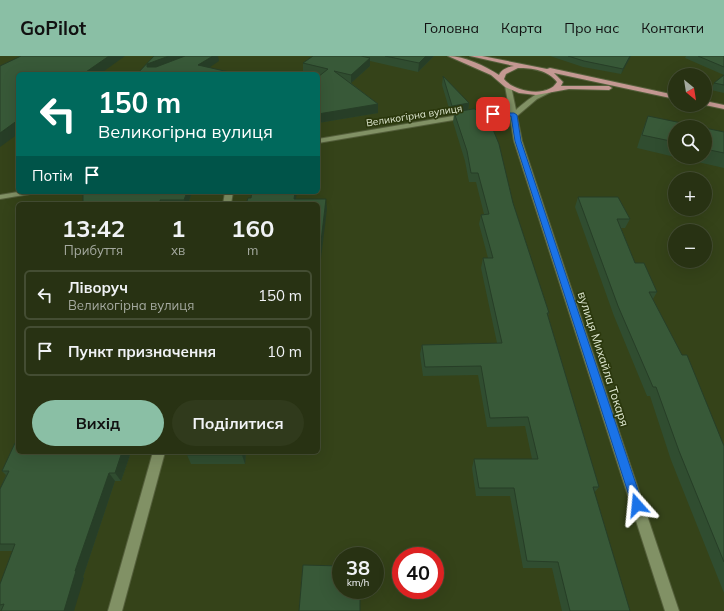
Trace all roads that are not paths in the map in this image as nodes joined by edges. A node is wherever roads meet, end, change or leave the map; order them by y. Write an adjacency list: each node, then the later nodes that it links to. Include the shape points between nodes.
1 (451, 56): 5 (main road, via 483,68)
2 (473, 56): 3 (main road)
3 (534, 67): 4 (main road); 5 (main road, via 509,69 501,75)
4 (542, 69): 7 (main road, via 558,78 559,86); 8 (main road)
5 (501, 79): 6 (main road)
6 (508, 86): 7 (main road, via 533,93); 12 (street, вулиця Михайла Токаря)
7 (553, 90): 8 (main road, via 588,87); 12 (street, via 535,98)
8 (647, 92): 9 (main road)
9 (668, 96)
10 (712, 104): 11 (main road)
11 (724, 107)
12 (514, 115): 13 (street, Великогірна вулиця, via 471,115); 18 (street, вулиця Михайла Токаря, via 518,141)
13 (320, 141)
14 (18, 194): 15 (street)
15 (0, 197)
16 (158, 454): 17 (street)
17 (115, 611)
18 (672, 611)

